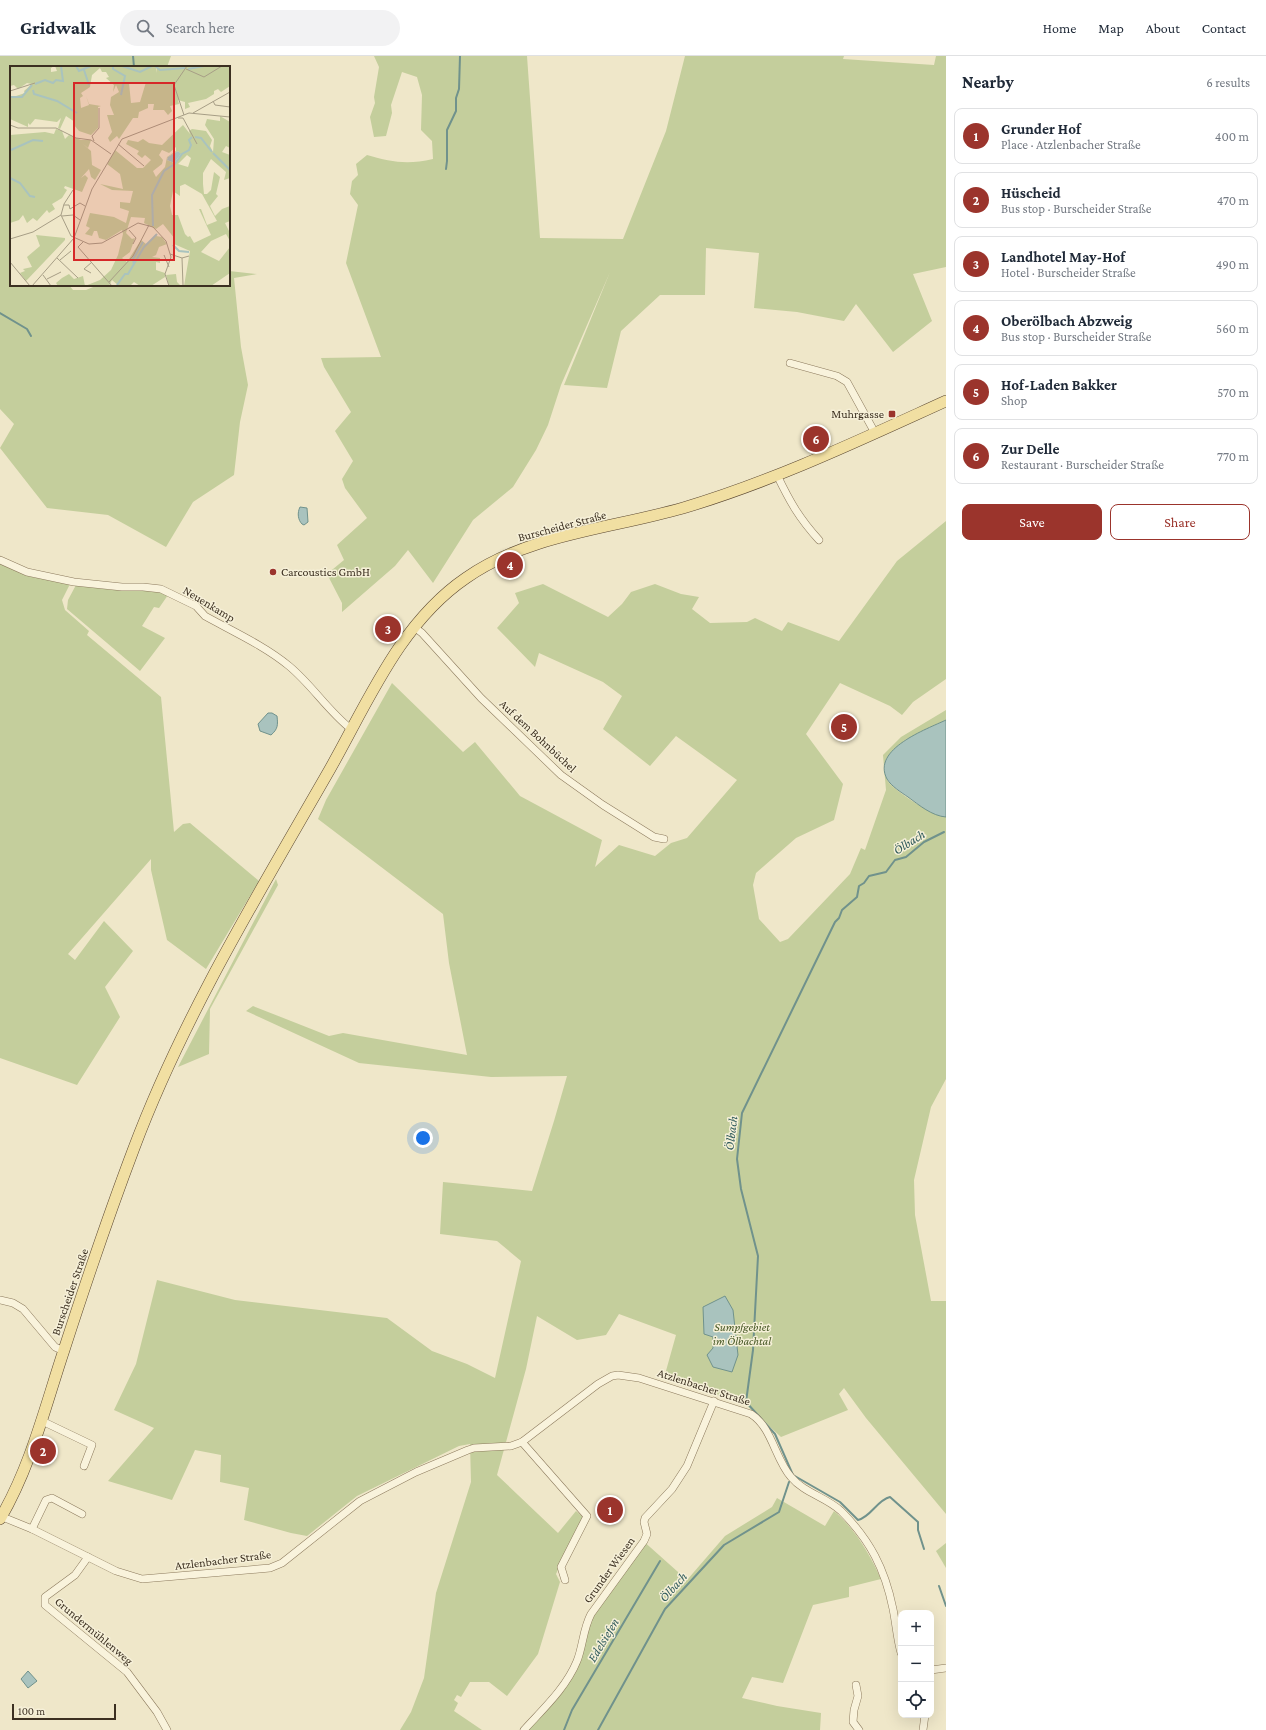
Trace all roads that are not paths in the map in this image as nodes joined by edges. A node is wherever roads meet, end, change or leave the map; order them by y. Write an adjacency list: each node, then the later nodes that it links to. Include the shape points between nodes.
1 (790, 362): 3 (street, via 837,376 847,382)
2 (946, 401): 3 (main road, Burscheider Straße)
3 (875, 433): 4 (main road, Burscheider Straße)
4 (777, 475): 5 (street, via 792,506); 7 (main road, Burscheider Straße, via 682,508 554,539 506,556 466,578 441,598)
5 (819, 540)
6 (0, 560): 8 (street, Neuenkamp, via 27,572 74,582 161,589 196,606 205,616 288,665 320,696 341,722)
7 (414, 626): 8 (main road, Burscheider Straße, via 392,658); 9 (street, Auf dem Bohnbüchel, via 481,698 561,775 654,836)
8 (351, 729): 11 (main road, Burscheider Straße, via 204,993 165,1072 133,1150)
9 (664, 839)
10 (0, 1300): 11 (street, via 23,1309 55,1347)
11 (64, 1351): 13 (main road, Burscheider Straße)
12 (714, 1401): 14 (street, Atzlenbacher Straße, via 639,1378 612,1376); 21 (street, Atzlenbacher Straße, via 756,1417 790,1477 836,1507 868,1544 884,1574); 27 (street, Grunder Wiesen, via 687,1466 672,1488 645,1518 647,1534 644,1541 589,1618 572,1669 561,1687)
13 (42, 1422): 15 (street, via 92,1445); 17 (main road, Burscheider Straße, via 20,1482)
14 (522, 1442): 19 (street, Atzlenbacher Straße, via 511,1446 474,1448 416,1472 360,1501 282,1563 270,1568 142,1579 116,1571); 20 (street, via 587,1516 561,1567)
15 (84, 1466)
16 (82, 1514): 18 (street, via 52,1498 46,1500)
17 (1, 1517): 18 (street, Atzlenbacher Straße)
18 (32, 1529): 19 (street, Atzlenbacher Straße)
19 (88, 1557): 26 (street, Grundermühlenweg, via 75,1575 45,1597 45,1605 127,1672 158,1712)
20 (565, 1580)
21 (900, 1646)
22 (946, 1668): 23 (street)
23 (934, 1670)
24 (856, 1685): 28 (street, via 858,1696 853,1722)
25 (925, 1718): 29 (street)
26 (167, 1730)
27 (524, 1730)
28 (859, 1730)
29 (923, 1730)

